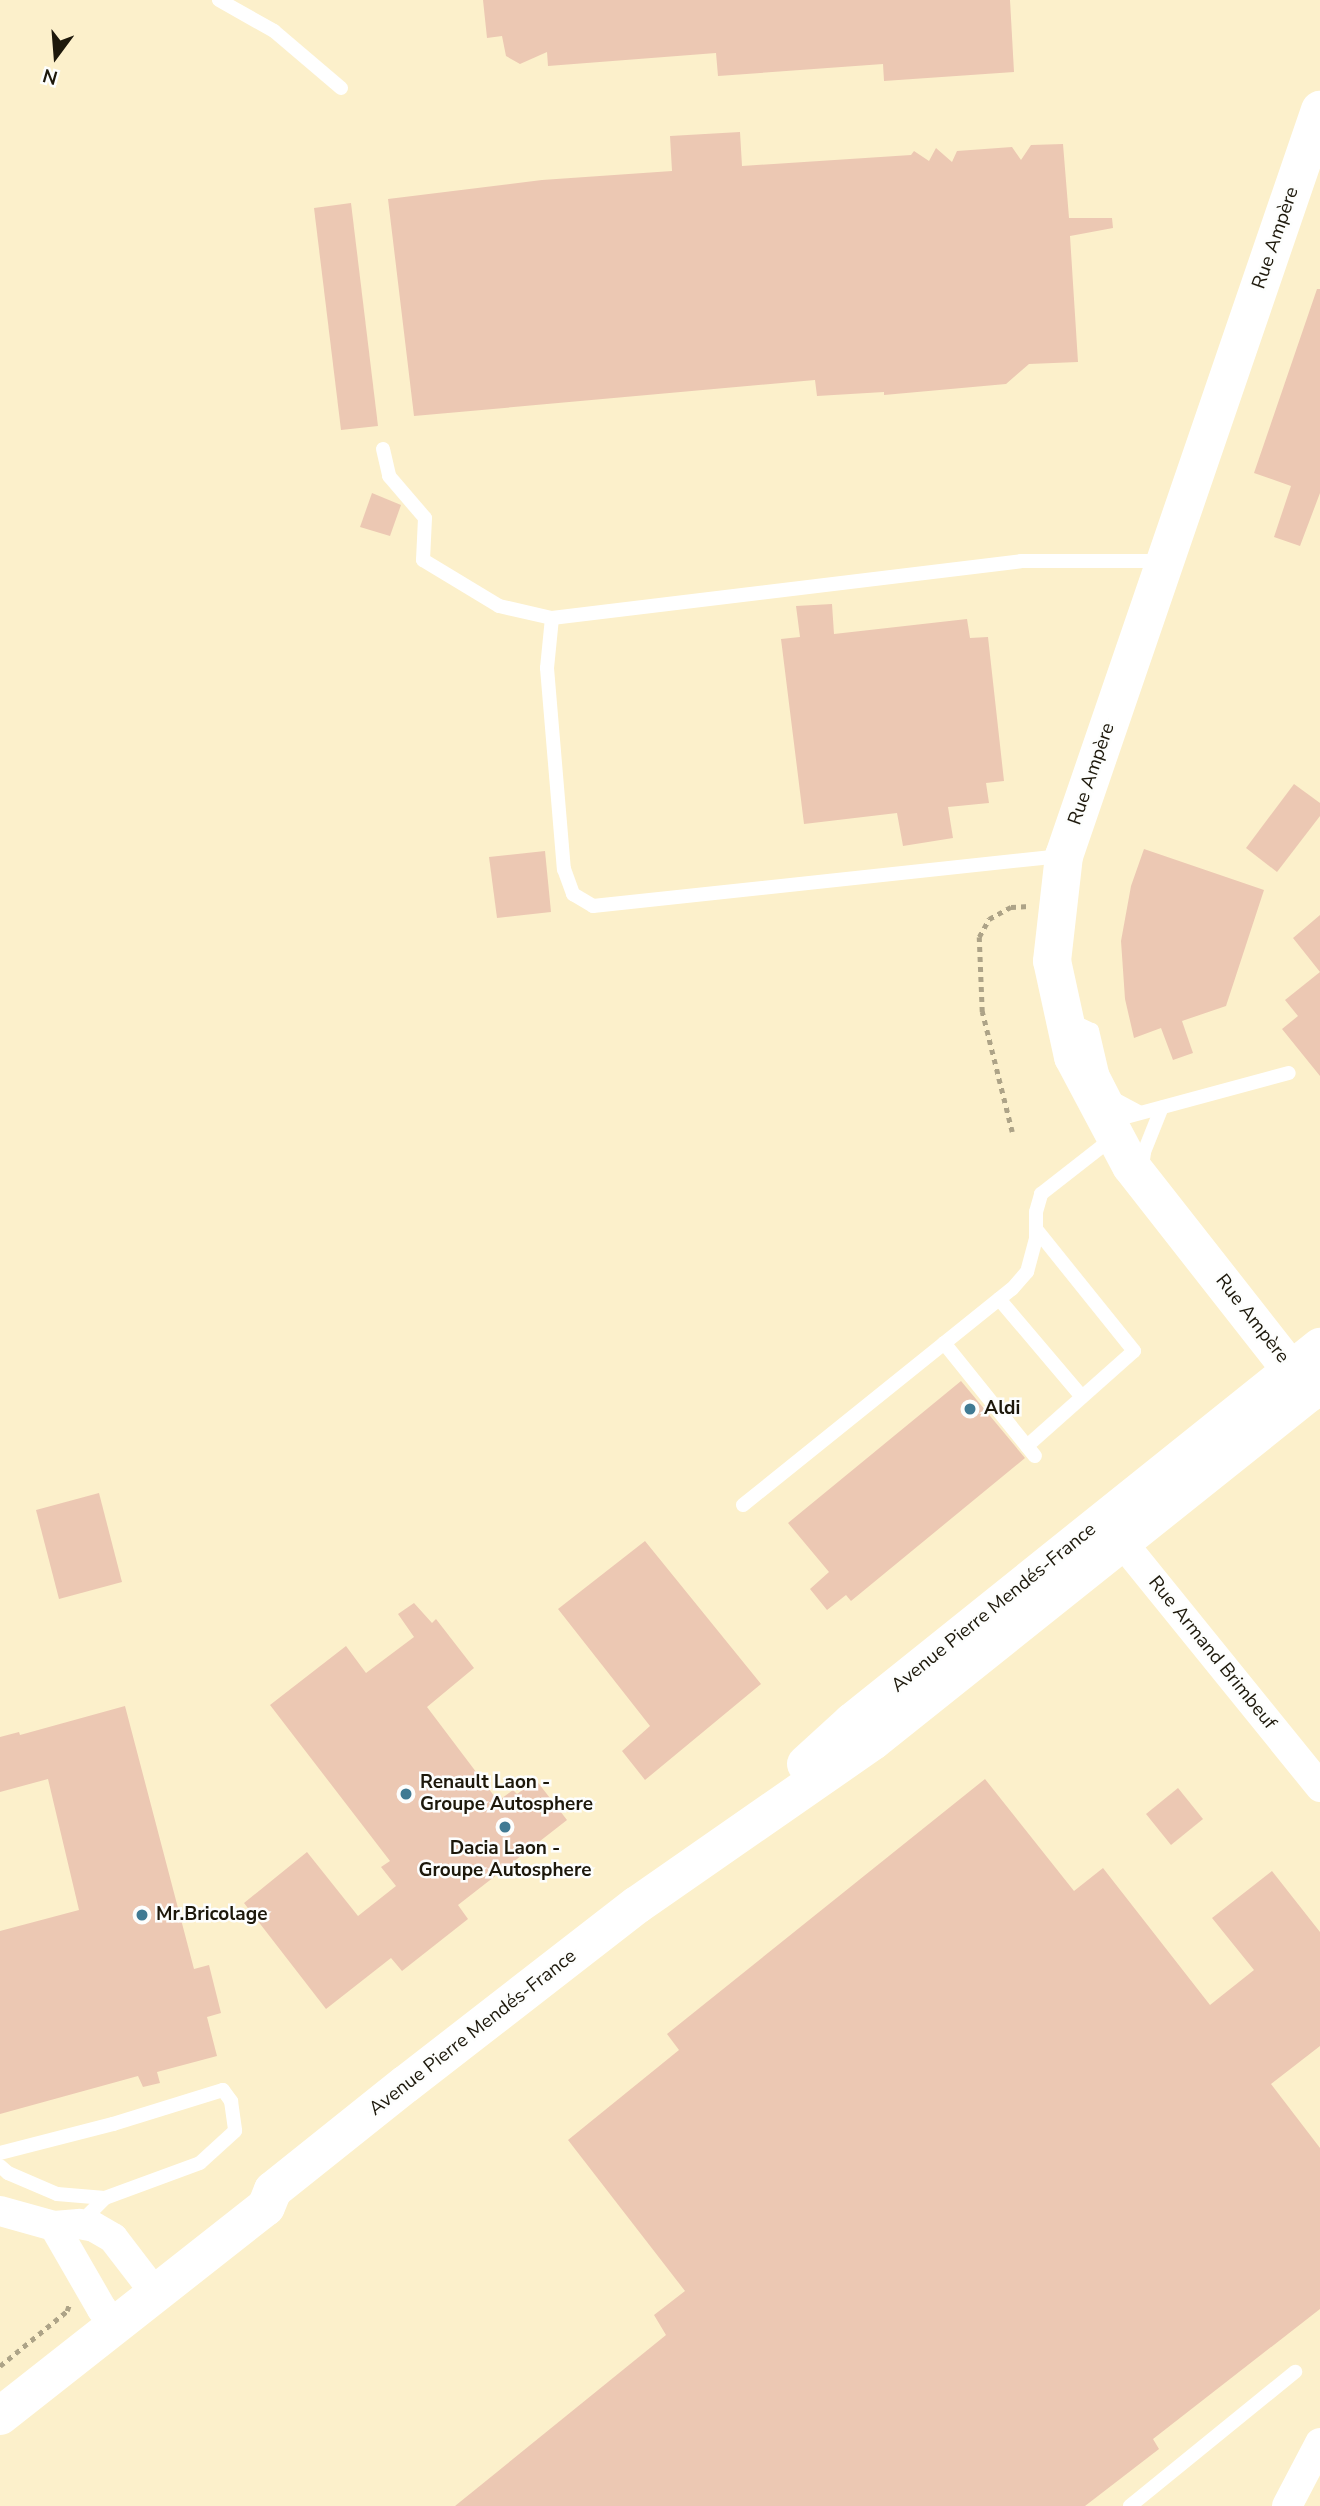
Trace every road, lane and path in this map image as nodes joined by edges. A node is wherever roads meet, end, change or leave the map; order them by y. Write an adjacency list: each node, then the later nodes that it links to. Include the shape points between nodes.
1 (219, 0): 2 (lane, via 274,31)
2 (341, 88)
3 (1320, 110): 5 (main road, Rue Ampère)
4 (383, 449): 6 (lane, via 389,476 425,518 423,560 499,606)
5 (1166, 561): 6 (lane, via 1021,561); 7 (main road, Rue Ampère)
6 (552, 618): 7 (lane, via 547,668 564,869 573,894 593,906)
7 (1064, 856): 8 (main road, Rue Ampère)
8 (1058, 906): 11 (main road, Rue Ampère, via 1052,961 1073,1057); 12 (path, via 1011,907 989,919 979,937 982,1012)
9 (1289, 1073): 10 (lane)
10 (1162, 1107): 11 (lane); 13 (lane, via 1144,1152)
11 (1121, 1124): 13 (main road, Rue Ampère); 14 (lane, via 1041,1194)
12 (1012, 1132)
13 (1141, 1178): 17 (main road, Rue Ampère)
14 (1036, 1229): 15 (lane, via 1027,1272); 18 (lane, via 1134,1351)
15 (999, 1299): 16 (lane); 18 (lane)
16 (944, 1343): 18 (lane, via 1031,1451); 19 (lane)
17 (1312, 1372): 20 (main road, Avenue Pierre Mendés-France)
18 (1082, 1397)
19 (743, 1505)
20 (1113, 1531): 21 (street, Rue Armand Brimbeuf); 27 (main road, Avenue Pierre Mendés-France, via 852,1722 677,1880 637,1905 273,2190 266,2207)
21 (1320, 1787)
22 (0, 2153): 24 (lane, via 223,2090 231,2101 235,2131 200,2163)
23 (0, 2166): 24 (lane, via 57,2194)
24 (104, 2199): 26 (lane)
25 (4, 2218): 26 (street)
26 (66, 2225): 27 (street, via 94,2227 113,2238); 28 (street)
27 (148, 2284): 28 (main road, Avenue Pierre Mendés-France)
28 (96, 2312): 29 (path, via 67,2311); 31 (main road, Avenue Pierre Mendés-France); 32 (main road, Avenue Pierre Mendés-France)
29 (0, 2366)
30 (1294, 2372): 34 (lane)
31 (0, 2388)
32 (0, 2416)
33 (1320, 2443): 35 (street)
34 (1130, 2506)
35 (1287, 2506)

